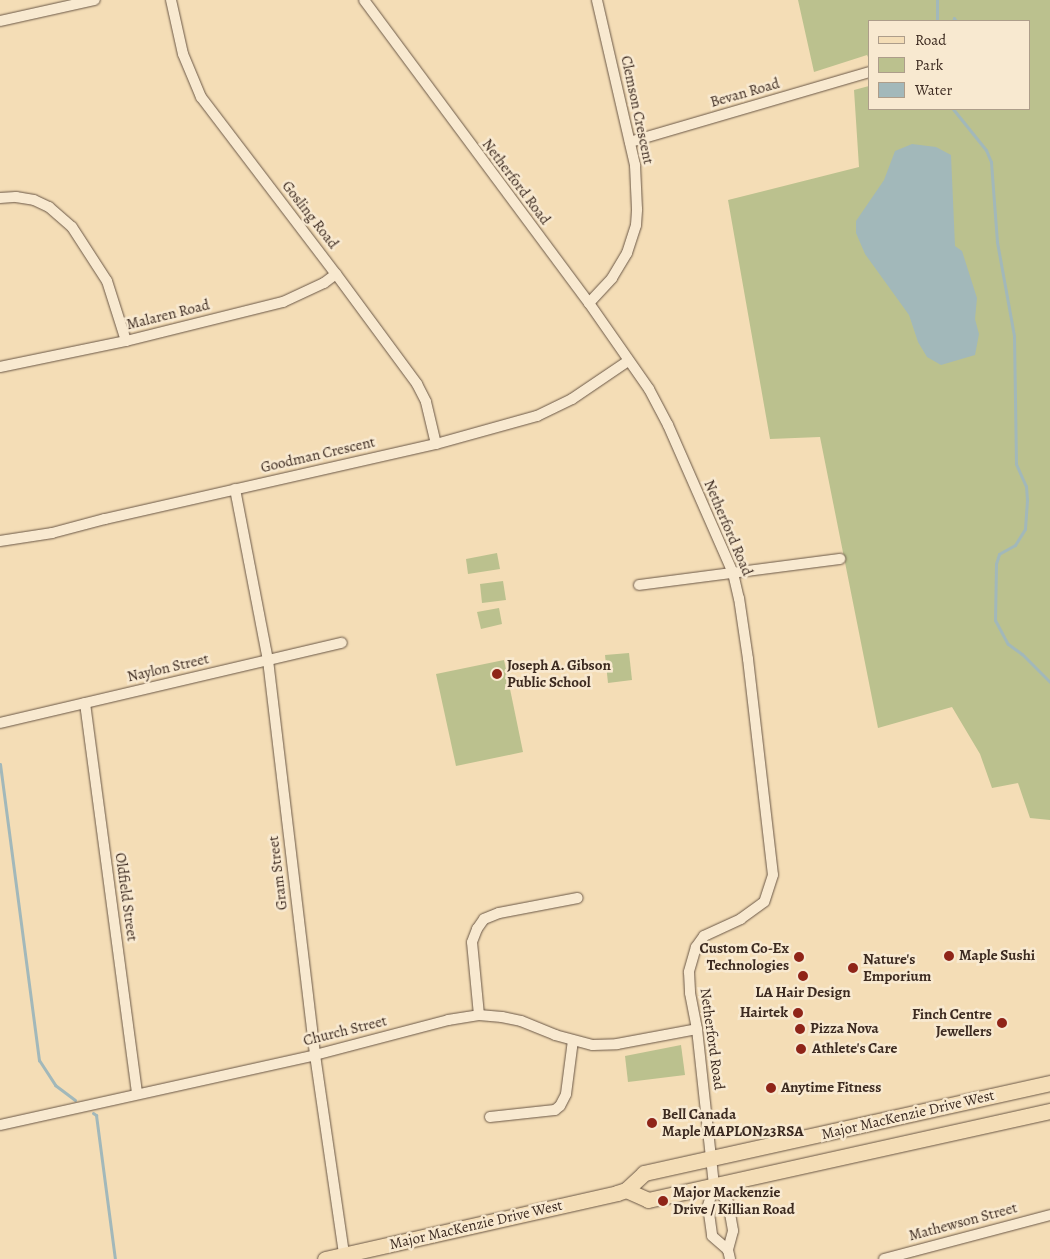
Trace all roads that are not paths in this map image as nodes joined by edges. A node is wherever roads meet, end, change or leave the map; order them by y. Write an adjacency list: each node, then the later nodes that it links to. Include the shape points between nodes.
1 (94, 0): 5 (street)
2 (171, 0): 9 (street, Gosling Road, via 182,54 201,97)
3 (364, 0): 10 (street, Netherford Road)
4 (597, 0): 7 (street, Clemson Crescent)
5 (0, 21)
6 (868, 72): 7 (street, Bevan Road)
7 (630, 142): 10 (street, Clemson Crescent, via 635,165 636,225 627,253 612,278)
8 (0, 198): 11 (street, via 34,200 49,207 72,227 107,281)
9 (336, 274): 11 (street, Malaren Road, via 283,302); 14 (street, Gosling Road, via 417,384 426,402)
10 (588, 303): 12 (street, Netherford Road)
11 (126, 341): 13 (street, Malaren Road)
12 (628, 361): 14 (street, Goodman Crescent, via 546,413); 18 (street, Netherford Road, via 649,389 668,425)
13 (0, 368)
14 (436, 444): 15 (street, Goodman Crescent)
15 (235, 489): 16 (street, Goodman Crescent, via 52,533); 21 (street, Gram Street)
16 (0, 541)
17 (840, 559): 18 (street)
18 (732, 573): 19 (street); 26 (street, Netherford Road, via 748,659 773,874 764,902 741,919 698,942 690,972 690,993)
19 (639, 584)
20 (342, 643): 21 (street, Naylon Street)
21 (268, 660): 22 (street, Naylon Street); 28 (street, Gram Street)
22 (85, 703): 23 (street, Naylon Street); 30 (street, Oldfield Street)
23 (0, 722)
24 (578, 898): 25 (street, via 499,914 484,919 476,928 472,942)
25 (479, 1015): 27 (street, Church Street, via 521,1021); 28 (street, Church Street)
26 (697, 1029): 27 (street, Church Street, via 617,1044 593,1045); 34 (street, Netherford Road)
27 (573, 1040): 32 (street, via 566,1094 560,1106 555,1110)
28 (315, 1055): 30 (street, Church Street); 38 (street, Gram Street)
29 (1050, 1083): 34 (main road, Major MacKenzie Drive West)
30 (138, 1094): 33 (street, Church Street)
31 (1050, 1111): 35 (main road, Major MacKenzie Drive West)
32 (490, 1117)
33 (0, 1125)
34 (711, 1159): 35 (street, Netherford Road); 36 (main road, Major MacKenzie Drive West, via 644,1173)
35 (714, 1186): 36 (main road, Major MacKenzie Drive West, via 648,1200); 39 (street, via 728,1202 733,1231); 39 (street, via 708,1206 712,1236)
36 (626, 1190): 38 (main road, Major MacKenzie Drive West)
37 (1050, 1214): 41 (street, Mathewson Street)
38 (344, 1255): 40 (main road, Major MacKenzie Drive West)
39 (729, 1255)
40 (325, 1259)
41 (884, 1259)

